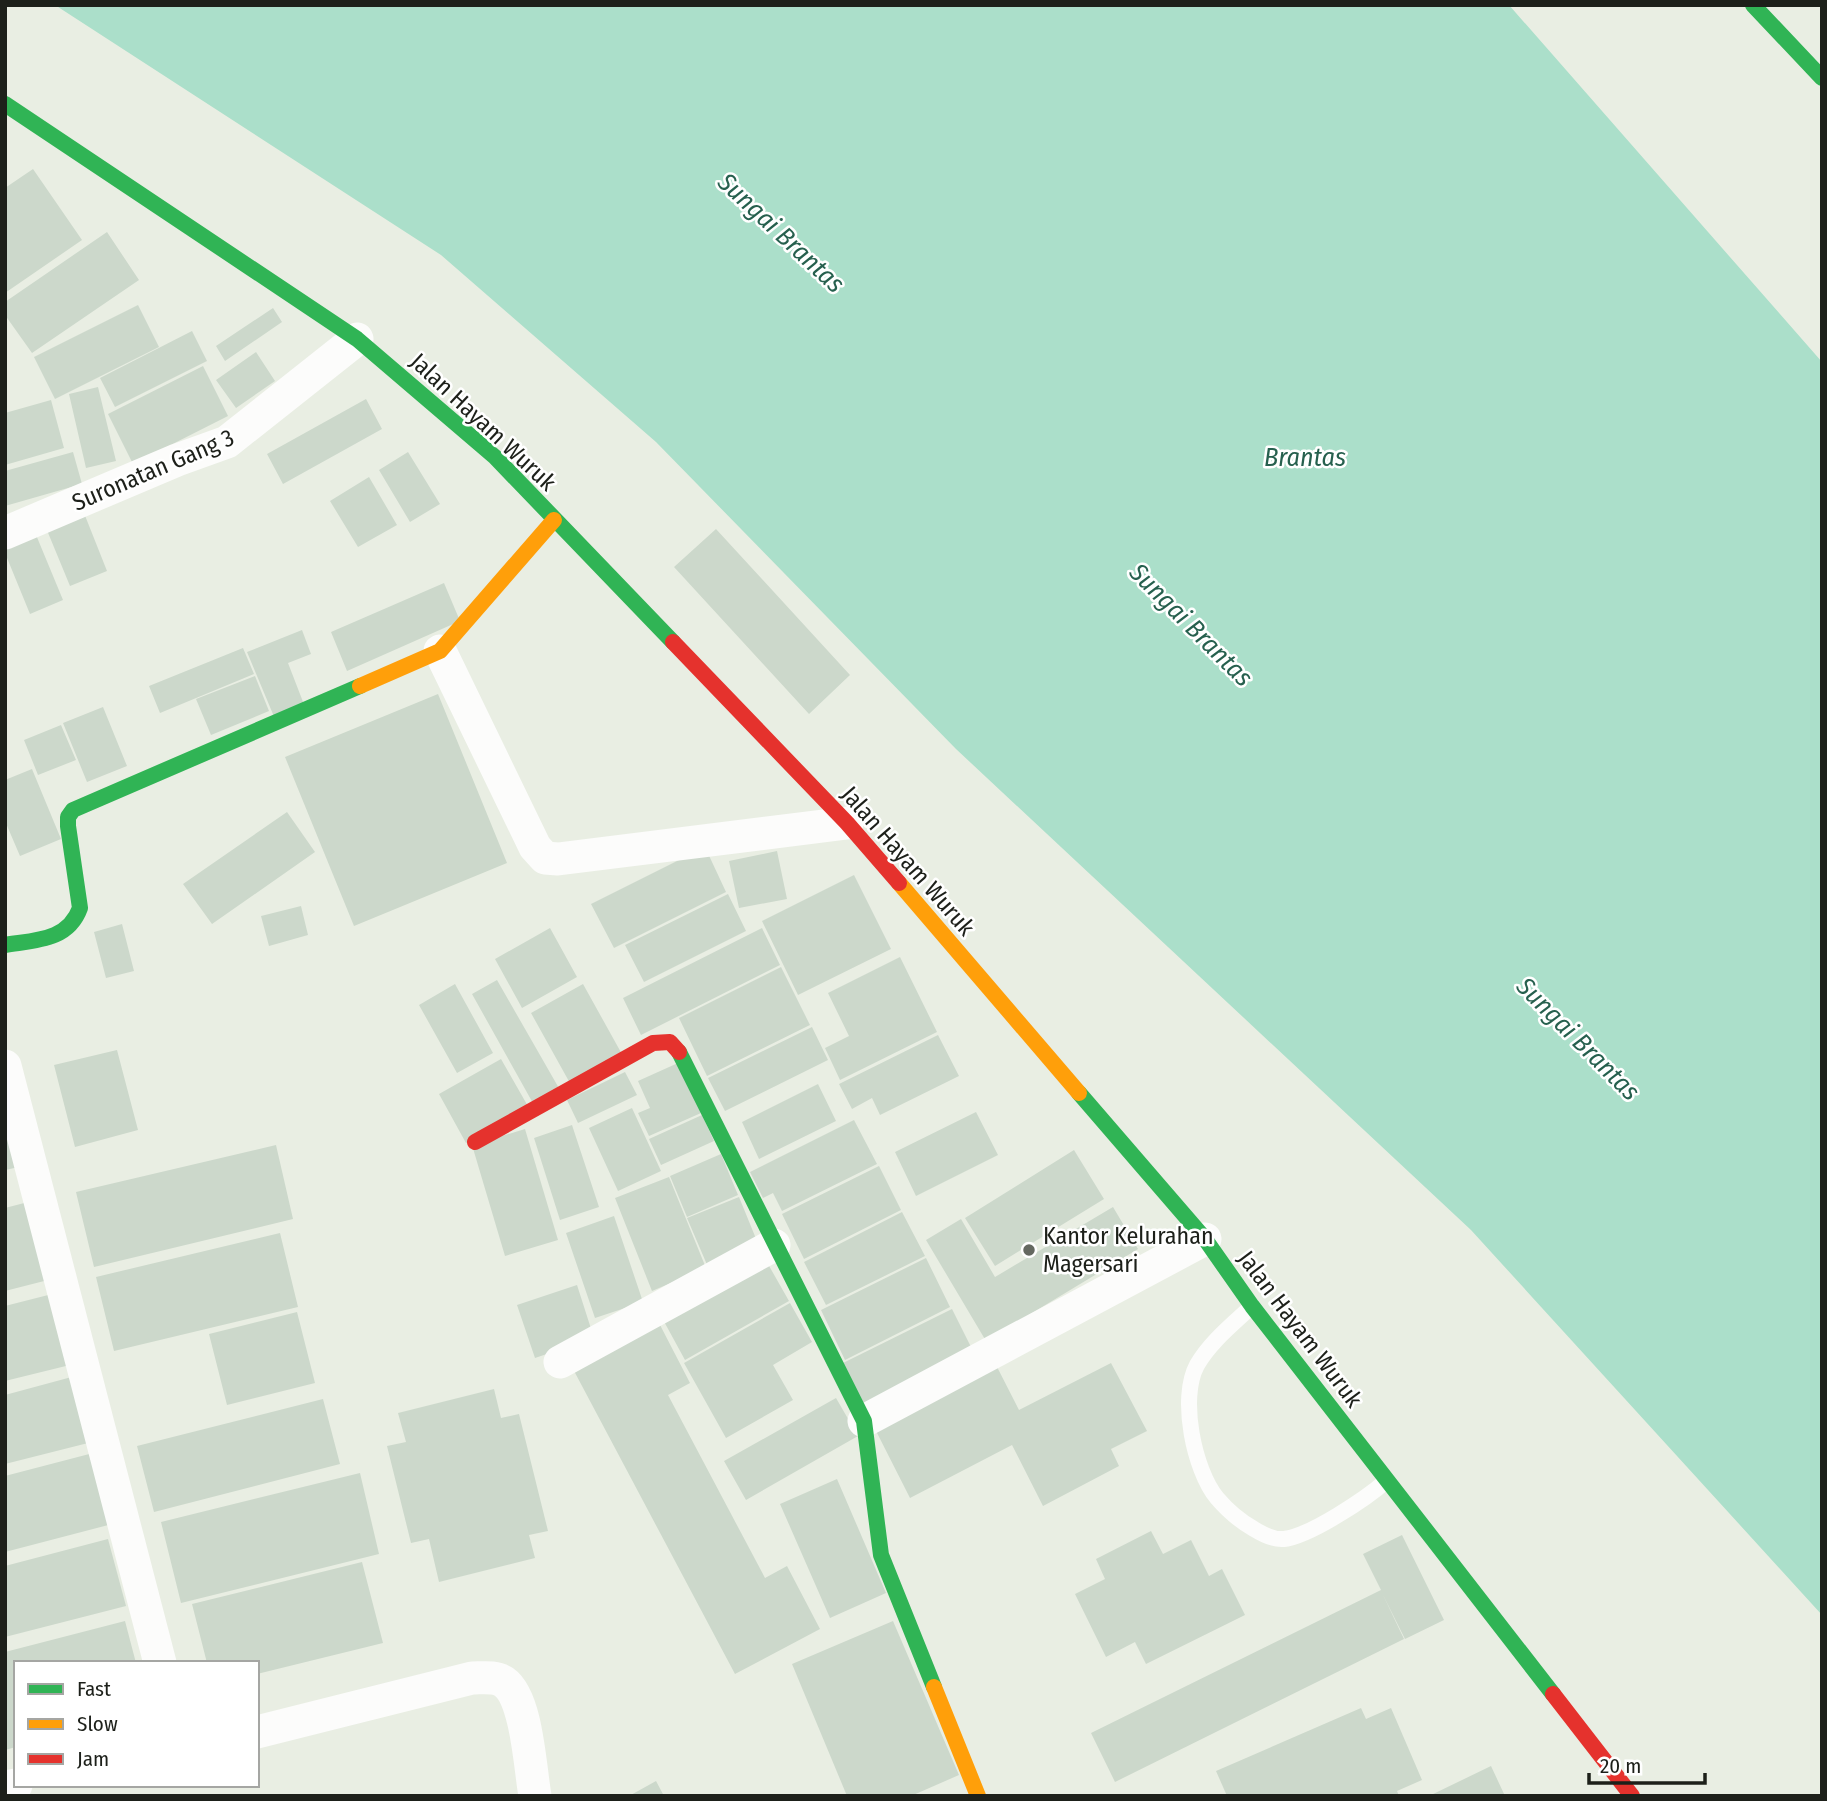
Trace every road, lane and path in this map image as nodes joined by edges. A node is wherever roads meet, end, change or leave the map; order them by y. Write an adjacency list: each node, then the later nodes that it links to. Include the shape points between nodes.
1 (1753, 5): 2 (main road)
2 (1822, 78)
3 (5, 104): 4 (main road, Jalan Hayam Wuruk)
4 (357, 339): 5 (main road, Jalan Hayam Wuruk, via 495,457); 6 (street, Suronatan Gang 3, via 227,442)
5 (554, 520): 7 (main road); 8 (main road, Jalan Hayam Wuruk)
6 (5, 533)
7 (440, 651): 8 (street, via 535,847 545,858); 9 (main road, via 73,810 68,827 78,920 61,934)
8 (847, 822): 12 (main road, Jalan Hayam Wuruk)
9 (5, 945)
10 (5, 1066): 18 (street)
11 (475, 1142): 13 (main road, via 653,1044 670,1042)
12 (1205, 1239): 14 (main road, Jalan Hayam Wuruk); 16 (street)
13 (774, 1245): 15 (street); 16 (main road)
14 (1252, 1306): 17 (main road, Jalan Hayam Wuruk); 17 (lane, via 1196,1366 1189,1395 1196,1456 1215,1496 1238,1520 1264,1535 1284,1539 1364,1501)
15 (561, 1362)
16 (864, 1421): 21 (main road, via 881,1555)
17 (1386, 1480): 22 (main road, Jalan Hayam Wuruk)
18 (159, 1661)
19 (259, 1731): 20 (street, via 472,1678 493,1678 505,1682 518,1699)
20 (535, 1796)
21 (978, 1796)
22 (1632, 1796)

